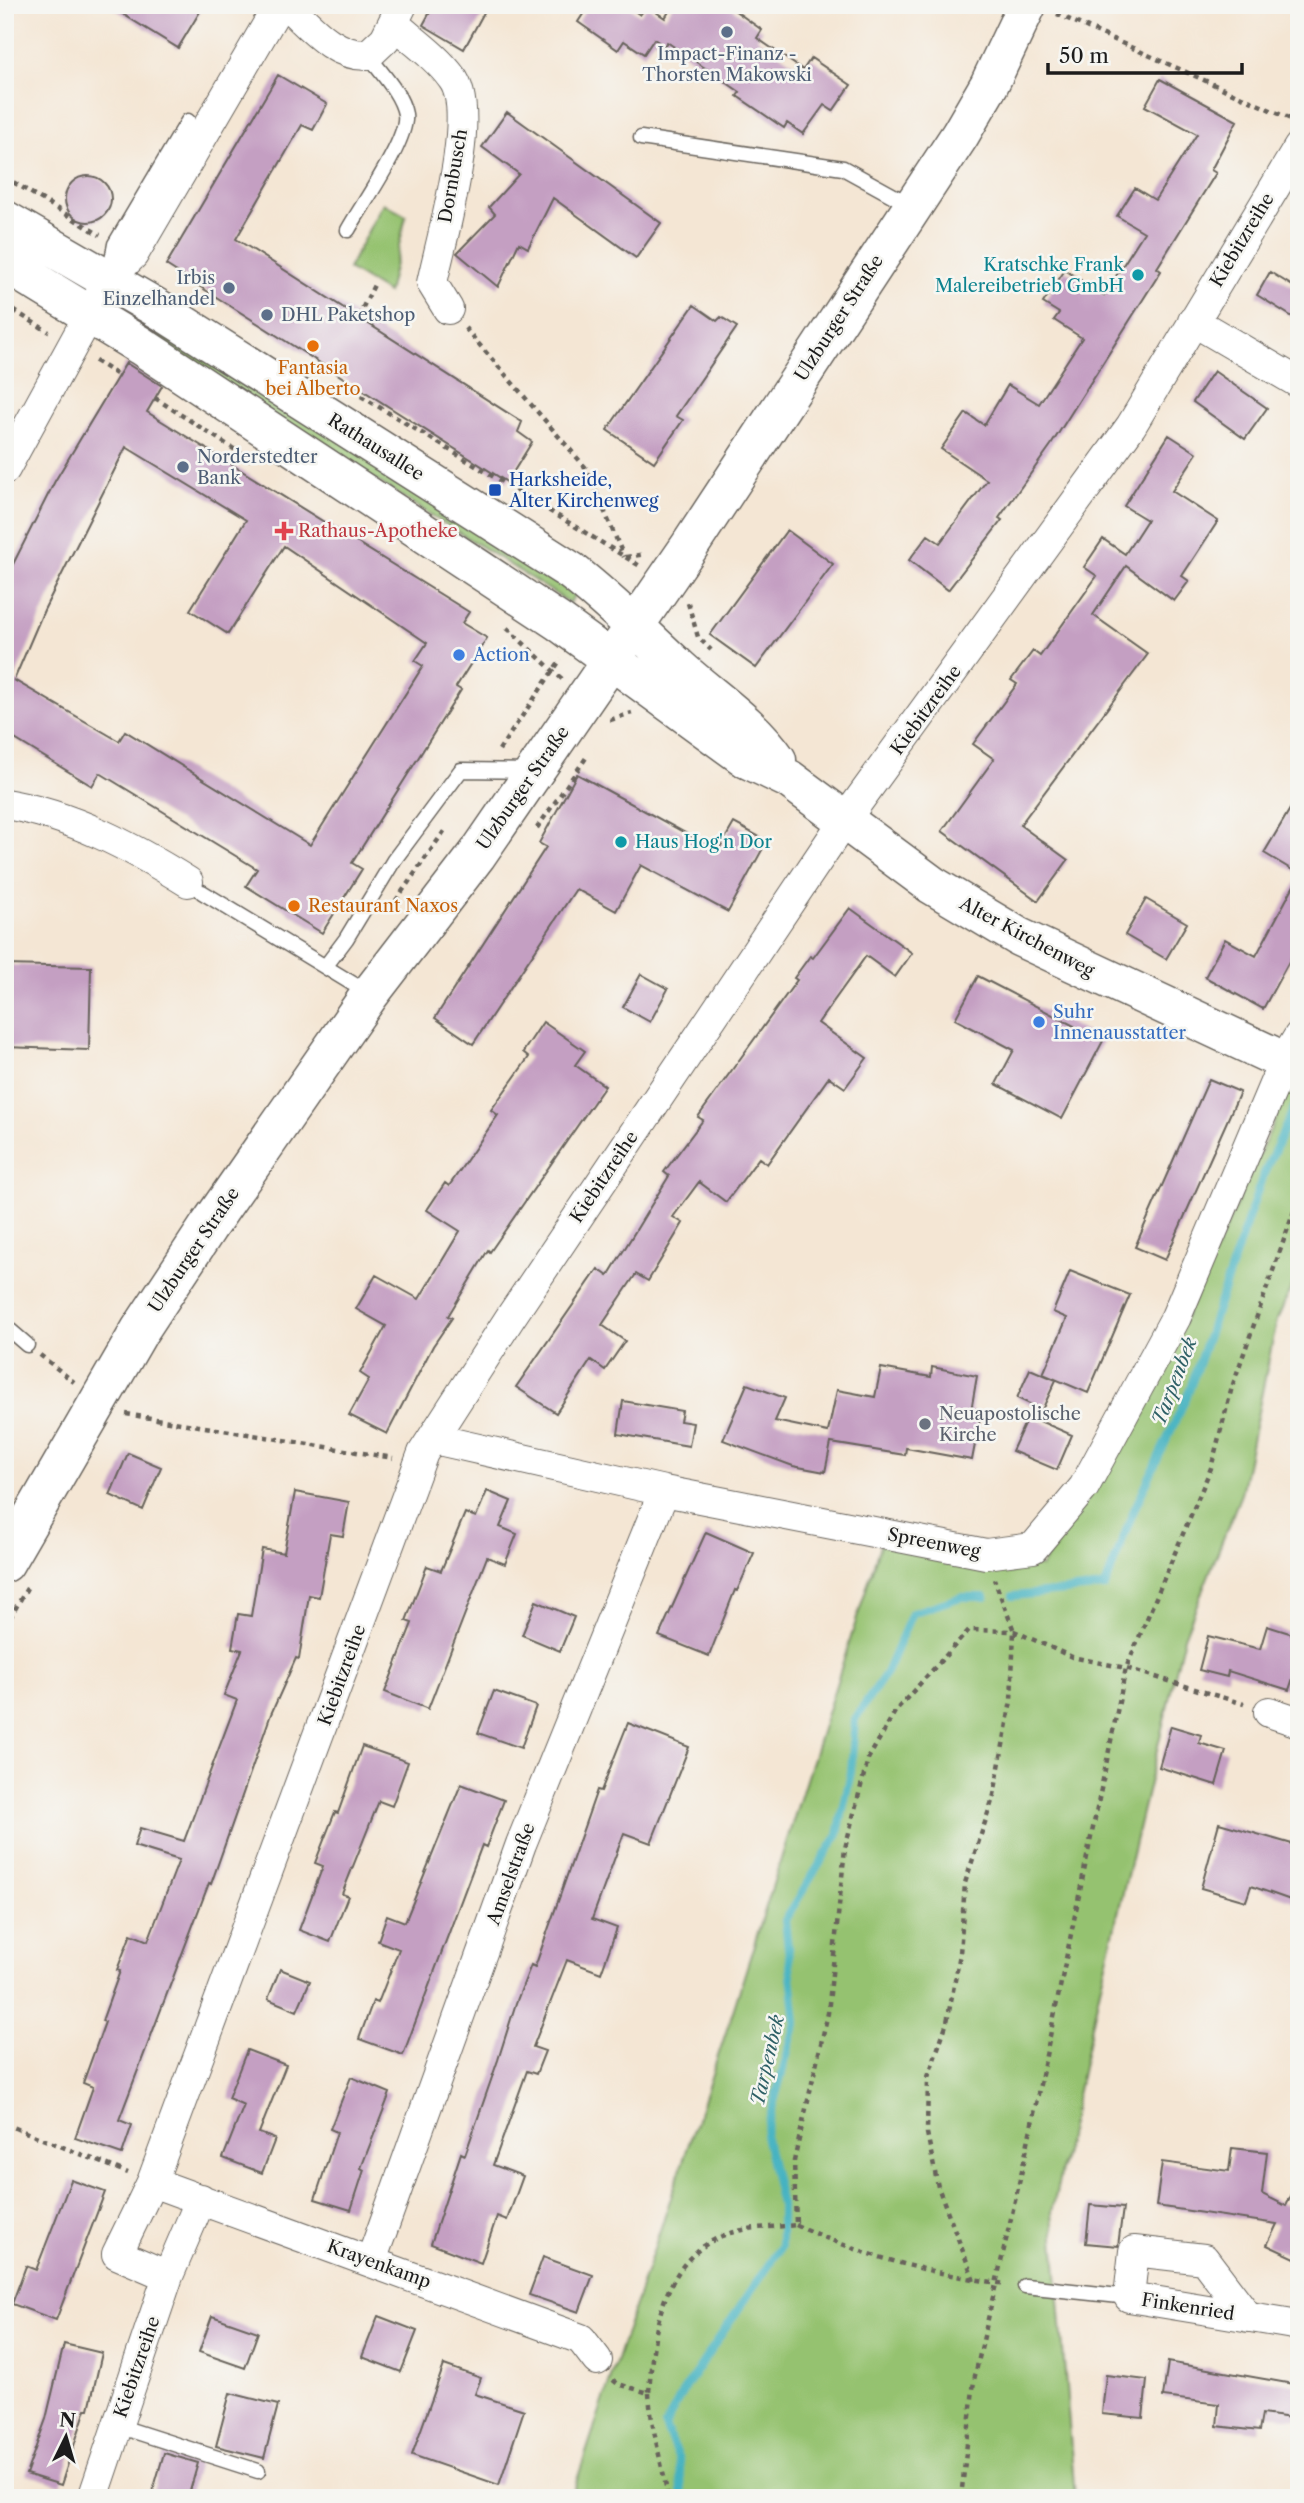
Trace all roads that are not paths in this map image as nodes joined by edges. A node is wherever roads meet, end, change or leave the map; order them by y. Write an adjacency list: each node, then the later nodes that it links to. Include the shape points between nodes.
1 (279, 5): 13 (street, via 133,255)
2 (287, 5): 5 (street, via 338,51)
3 (1037, 10): 9 (main road, Ulzburger Straße)
4 (398, 14): 5 (street); 14 (street, Dornbusch, via 454,79 462,113 461,144 432,283)
5 (368, 55): 11 (lane, via 398,97 405,117 399,139)
6 (188, 121): 13 (lane, via 115,244)
7 (641, 138): 9 (lane, via 843,168)
8 (1299, 147): 15 (street, Kiebitzreihe)
9 (913, 206): 19 (main road, Ulzburger Straße)
10 (5, 220): 13 (main road, Rathausallee)
11 (348, 230)
12 (5, 263): 16 (main road)
13 (109, 279): 16 (street); 19 (main road, Rathausallee, via 571,571)
14 (448, 309)
15 (1193, 321): 17 (street); 24 (street, Kiebitzreihe, via 1131,426)
16 (80, 330): 18 (street); 20 (main road, via 559,622)
17 (1299, 383)
18 (5, 469)
19 (635, 626): 20 (main road, Ulzburger Straße); 22 (main road, Alter Kirchenweg, via 764,741)
20 (611, 661): 21 (main road, Ulzburger Straße); 22 (main road, Alter Kirchenweg, via 747,759)
21 (535, 771): 26 (lane, via 461,770 394,860); 27 (main road, Ulzburger Straße)
22 (789, 779): 24 (main road, Alter Kirchenweg)
23 (5, 804): 25 (street, via 111,837)
24 (844, 821): 28 (main road, Alter Kirchenweg, via 932,885 1019,937); 31 (street, Kiebitzreihe, via 517,1306)
25 (195, 887): 26 (lane)
26 (325, 967): 27 (lane)
27 (370, 995): 33 (main road, Ulzburger Straße, via 208,1227 97,1402)
28 (1295, 1059): 32 (street, Spreenweg, via 1176,1317 1084,1487 1032,1548 986,1554)
29 (5, 1326): 30 (lane)
30 (27, 1345)
31 (426, 1451): 32 (street, Spreenweg); 36 (street, Kiebitzreihe)
32 (664, 1491): 38 (street, Amselstraße, via 522,1844)
33 (5, 1563)
34 (1269, 1712): 35 (street)
35 (1299, 1722)
36 (152, 2182): 37 (street, Krayenkamp); 39 (street, Kiebitzreihe, via 117,2254)
37 (201, 2199): 38 (street, Krayenkamp); 39 (street, Kiebitzreihe)
38 (371, 2261): 44 (street, Krayenkamp, via 581,2339)
39 (168, 2276): 45 (street, Kiebitzreihe)
40 (1025, 2286): 41 (lane, Finkenried)
41 (1129, 2297): 42 (street, Finkenried); 42 (street, Finkenried, via 1134,2251 1204,2259)
42 (1248, 2317): 43 (street, Finkenried)
43 (1299, 2325)
44 (597, 2360)
45 (118, 2426): 46 (lane); 47 (street, Kiebitzreihe)
46 (258, 2471)
47 (93, 2498)

